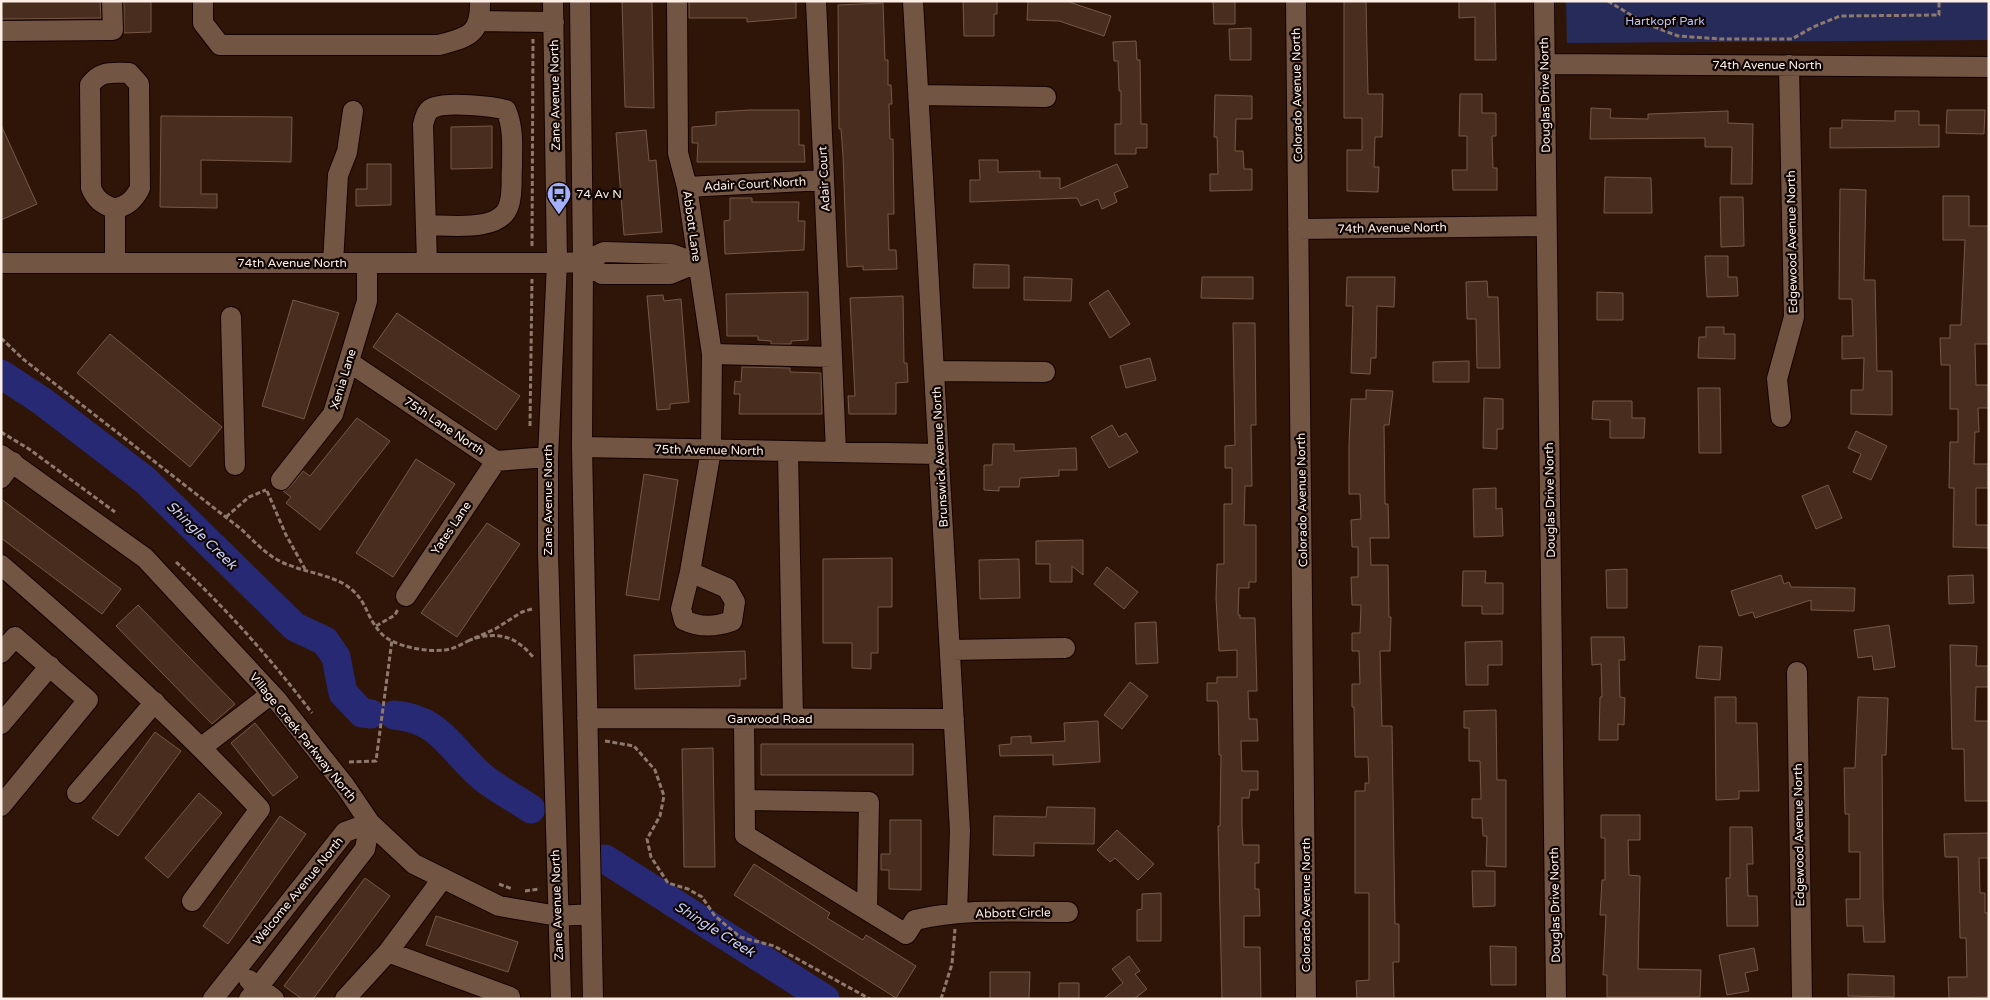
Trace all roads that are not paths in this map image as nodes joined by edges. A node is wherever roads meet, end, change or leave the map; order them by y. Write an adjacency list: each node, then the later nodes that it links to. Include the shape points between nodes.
1 (112, 1): 13 (street, via 113,30)
2 (203, 1): 11 (street, via 203,22 220,45 439,45 469,37)
3 (480, 1): 11 (street)
4 (554, 1): 12 (street, Zane Avenue North)
5 (580, 1): 30 (street, Zane Avenue North)
6 (677, 1): 21 (street, Abbott Lane, via 678,153)
7 (816, 1): 20 (street, Adair Court)
8 (913, 1): 17 (street, Brunswick Avenue North)
9 (1296, 1): 25 (street, Colorado Avenue North)
10 (1544, 1): 14 (street, Douglas Drive North)
11 (479, 22): 12 (street)
12 (554, 22): 32 (street, Zane Avenue North)
13 (1, 31)
14 (1545, 64): 15 (street, 74th Avenue North); 24 (street, Douglas Drive North)
15 (1789, 65): 16 (street, 74th Avenue North); 40 (street, Edgewood Avenue North, via 1794,317 1777,379)
16 (1989, 67)
17 (919, 95): 18 (street); 38 (street, Brunswick Avenue North)
18 (1046, 97)
19 (353, 112): 28 (street, via 347,152 337,183)
20 (824, 180): 21 (street, Adair Court North); 36 (street, Adair Court)
21 (687, 187): 33 (street, Abbott Lane)
22 (115, 209): 22 (street, via 95,198 91,188 90,85 103,73 129,73 139,84 140,188 127,205); 27 (street)
23 (426, 225): 23 (street, via 422,125 426,113 434,107 447,106 506,110 512,134 509,207 502,217 489,224); 31 (street)
24 (1546, 226): 25 (street, 74th Avenue North); 90 (street, Douglas Drive North)
25 (1298, 229): 89 (street, Colorado Avenue North)
26 (1, 262): 27 (street, 74th Avenue North)
27 (115, 262): 28 (street, 74th Avenue North)
28 (333, 262): 29 (street, 74th Avenue North)
29 (367, 262): 31 (street, 74th Avenue North); 37 (street, Xenia Lane, via 367,301)
30 (583, 262): 32 (street, 74th Avenue North); 33 (street, via 604,252 670,254); 41 (street, Zane Avenue North)
31 (427, 263): 32 (street, 74th Avenue North)
32 (557, 263): 46 (street, Zane Avenue North)
33 (697, 263): 35 (street, Abbott Lane)
34 (231, 317): 49 (street)
35 (712, 354): 36 (street); 42 (street, Abbott Lane)
36 (832, 357): 44 (street)
37 (349, 362): 48 (street, 75th Lane North); 51 (street, Xenia Lane, via 333,414)
38 (935, 371): 39 (street); 45 (street, Brunswick Avenue North)
39 (1045, 372)
40 (1781, 417)
41 (582, 447): 42 (street, 75th Avenue North); 62 (street, Zane Avenue North)
42 (711, 450): 43 (street, 75th Avenue North); 53 (street, Abbott Lane)
43 (788, 451): 44 (street, 75th Avenue North); 64 (street)
44 (836, 452): 45 (street, 75th Avenue North)
45 (939, 454): 56 (street, Brunswick Avenue North)
46 (539, 457): 48 (street, 75th Lane North); 78 (street, Zane Avenue North, via 548,553)
47 (7, 458): 50 (street); 60 (street, Village Creek Parkway North, via 145,558)
48 (496, 461): 54 (street, Yates Lane)
49 (235, 465)
50 (1, 478)
51 (274, 485)
52 (1, 565): 61 (street)
53 (690, 572)
54 (406, 596)
55 (1065, 648): 56 (street)
56 (950, 650): 65 (street, Brunswick Avenue North)
57 (1, 653): 58 (street, via 15,637)
58 (50, 666): 66 (street); 70 (street, via 88,700)
59 (1797, 672): 91 (street, Edgewood Avenue North)
60 (271, 694): 67 (street); 71 (street, Village Creek Parkway North, via 346,786)
61 (155, 702): 67 (street); 68 (street)
62 (587, 718): 63 (street, Garwood Road); 76 (street, Zane Avenue North)
63 (744, 719): 64 (street, Garwood Road); 69 (street)
64 (793, 719): 65 (street, Garwood Road)
65 (954, 719): 77 (street, Brunswick Avenue North, via 960,831)
66 (1, 724)
67 (202, 747): 73 (street, via 260,809)
68 (76, 793)
69 (745, 800): 74 (street, via 745,835); 74 (street, via 869,802)
70 (1, 806)
71 (370, 823): 72 (street, Village Creek Parkway North, via 414,864); 80 (street, Welcome Avenue North, via 345,832); 82 (street, Welcome Avenue North, via 365,849)
72 (444, 878): 78 (street, Village Creek Parkway North, via 499,906); 79 (street)
73 (192, 901)
74 (867, 910): 77 (street, Abbott Circle, via 906,934 915,920)
75 (1068, 912): 77 (street, Abbott Circle)
76 (591, 914): 78 (street, Village Creek Parkway North); 88 (street, Zane Avenue North)
77 (957, 914)
78 (558, 916): 87 (street, Zane Avenue North)
79 (388, 952): 81 (street); 86 (street)
80 (234, 971): 82 (street); 84 (street, Welcome Avenue North)
81 (471, 991): 83 (street)
82 (254, 993): 85 (street)
83 (510, 997)
84 (212, 999)
85 (274, 999)
86 (345, 999)
87 (560, 999)
88 (593, 999)
89 (1306, 999)
90 (1556, 999)
91 (1802, 999)

